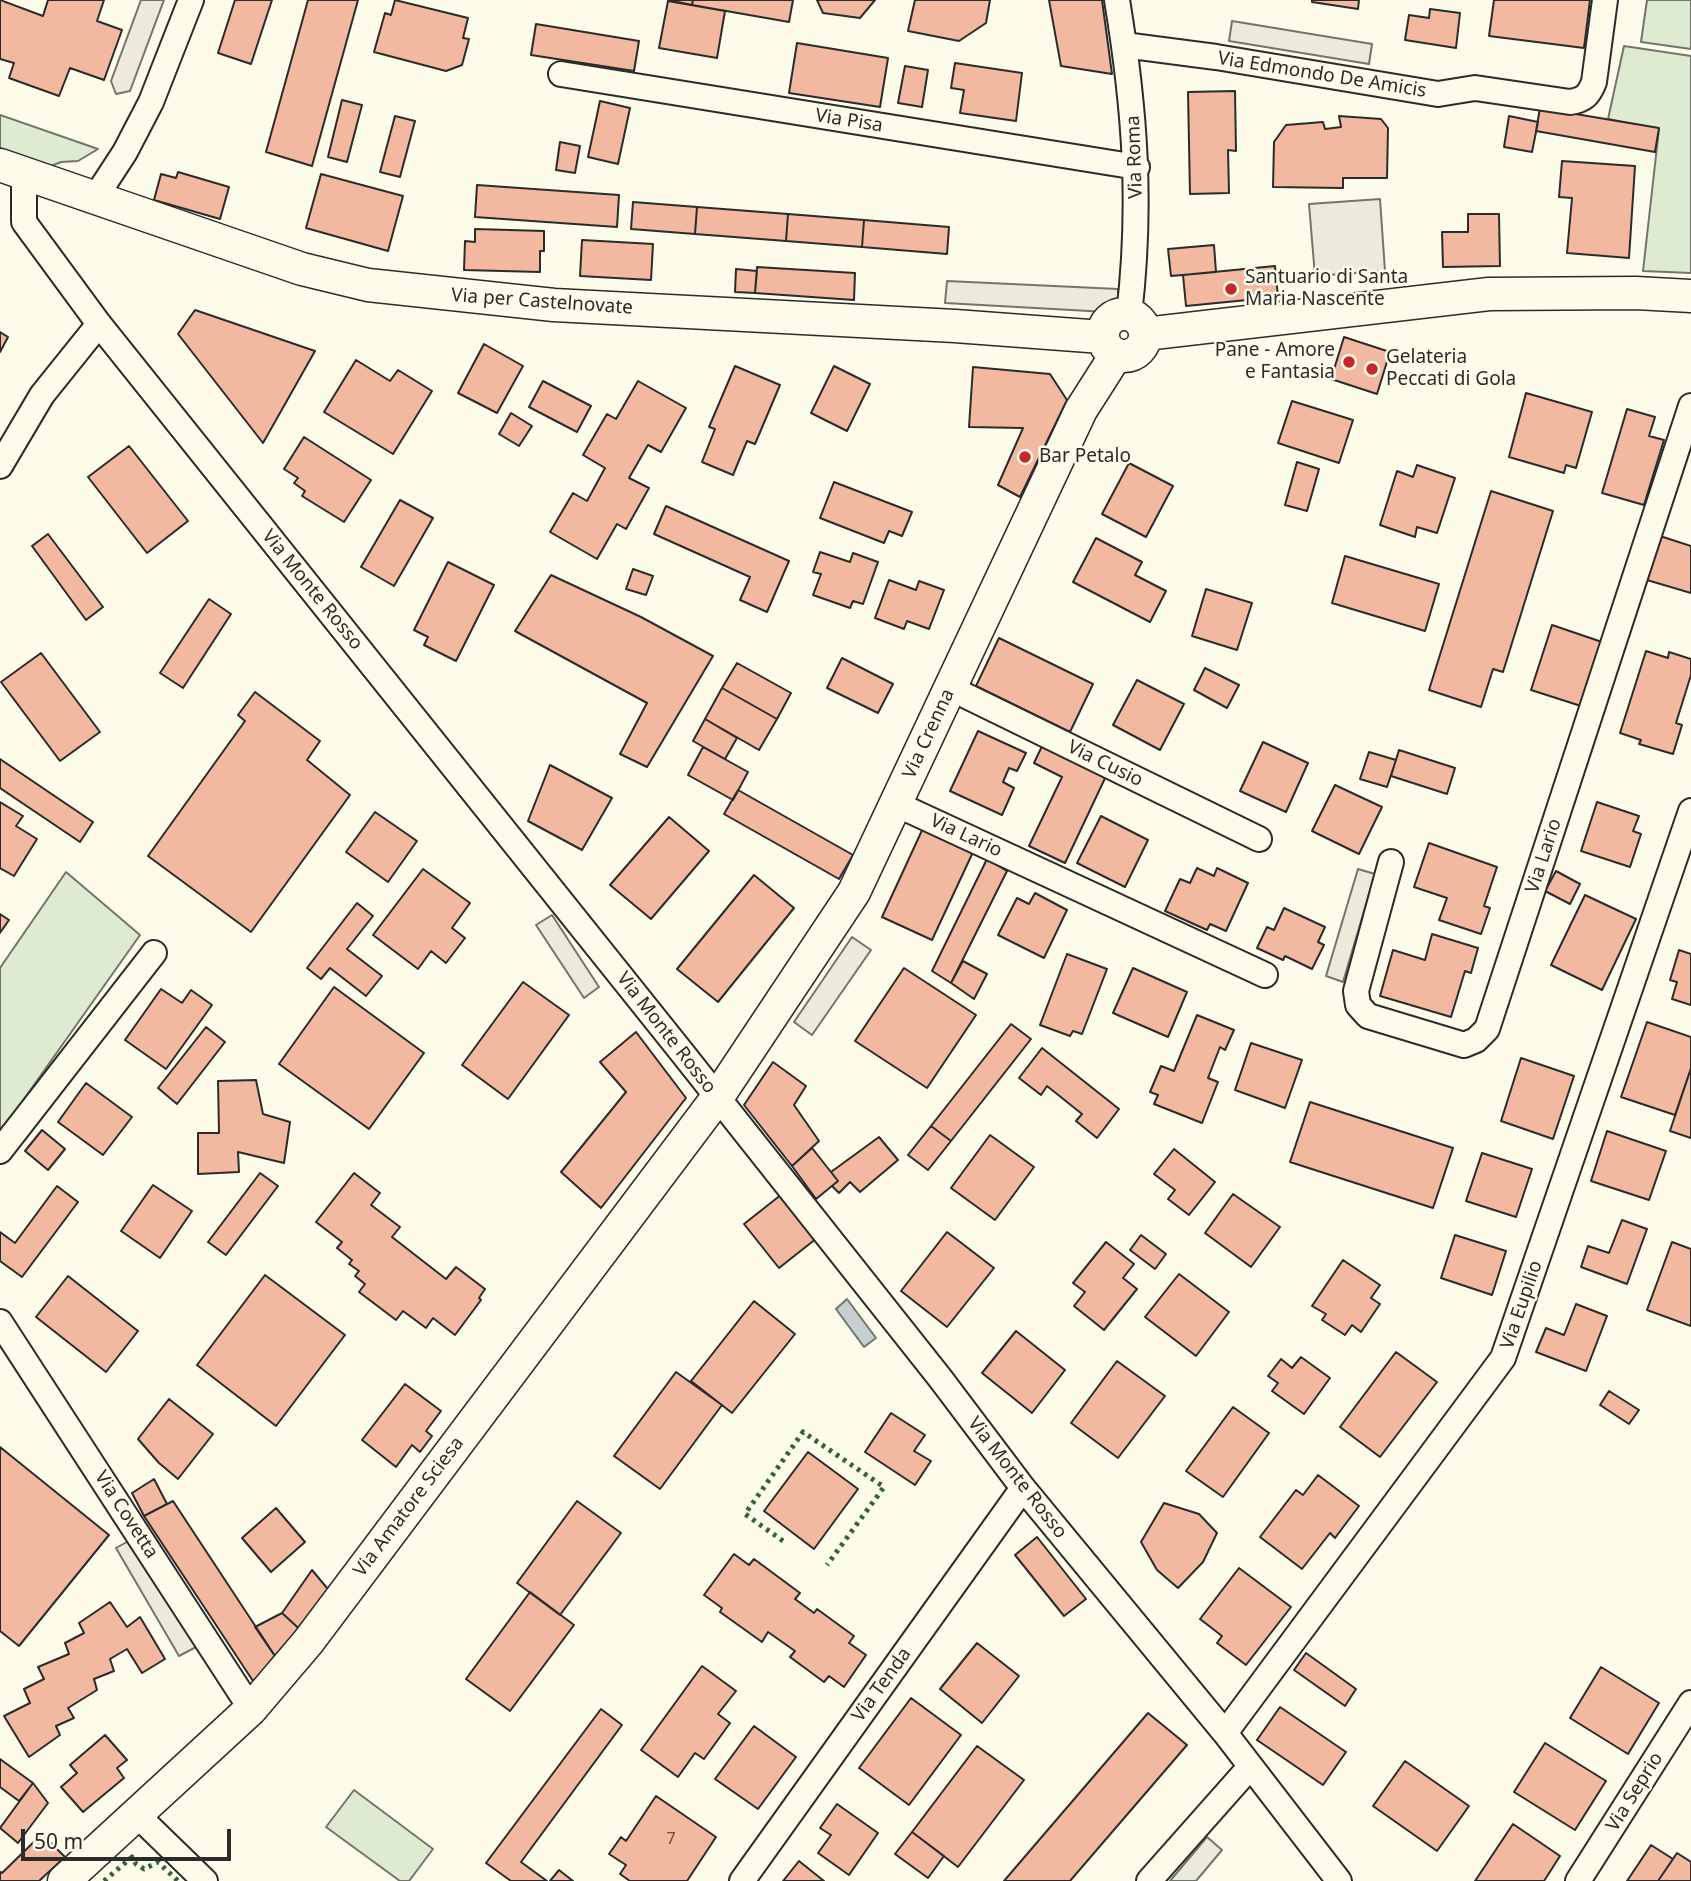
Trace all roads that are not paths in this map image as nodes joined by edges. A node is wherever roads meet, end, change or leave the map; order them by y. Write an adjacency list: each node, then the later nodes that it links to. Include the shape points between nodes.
1 (191, 0): 8 (street, via 150,102 125,152)
2 (1117, 0): 4 (street, Via Roma)
3 (1605, 0): 4 (street, Via Edmondo De Amicis, via 1594,82 1582,100 1570,102 1475,88 1438,94)
4 (1125, 45): 6 (street, Via Roma)
5 (561, 74): 6 (street, Via Pisa)
6 (1137, 167): 11 (street, Via Roma)
7 (12, 170): 8 (street, Via per Castelnovate); 10 (street, Via Monte Rosso, via 24,222)
8 (94, 198): 12 (street, Via per Castelnovate, via 302,269 368,285 554,305 941,325)
9 (1691, 296): 11 (street, via 1489,294)
10 (99, 324): 14 (street, via 42,395); 22 (street, Via Monte Rosso)
11 (1137, 324): 12 (street, via 1140,349 1133,355)
12 (1109, 346): 15 (street, Via Crenna)
13 (1691, 406): 19 (street, Via Lario, via 1487,1029 1476,1040 1464,1045 1368,1016 1358,1005 1356,991)
14 (0, 466)
15 (950, 688): 16 (street, Via Crenna); 18 (street, Via Cusio)
16 (896, 804): 21 (street, Via Lario); 22 (street, Via Crenna, via 854,892)
17 (1691, 811): 28 (street, Via Eupilio, via 1503,1358)
18 (1259, 839)
19 (1391, 862)
20 (154, 953): 23 (street)
21 (1265, 975)
22 (717, 1098): 25 (street, Via Monte Rosso); 27 (street, Via Amatore Sciesa, via 308,1642)
23 (0, 1151)
24 (0, 1322): 27 (street, Via Covetta)
25 (1023, 1488): 28 (street, Via Monte Rosso); 33 (street, Via Tenda)
26 (1691, 1703): 36 (street, Via Seprio)
27 (251, 1709): 30 (street, Via Amatore Sciesa)
28 (1225, 1733): 29 (street, Via Monte Rosso)
29 (1251, 1767): 34 (street); 35 (street, Via Monte Rosso)
30 (136, 1814): 31 (street, Via Amatore Sciesa); 32 (street)
31 (64, 1881)
32 (205, 1881)
33 (741, 1881)
34 (1149, 1881)
35 (1339, 1881)
36 (1578, 1881)

